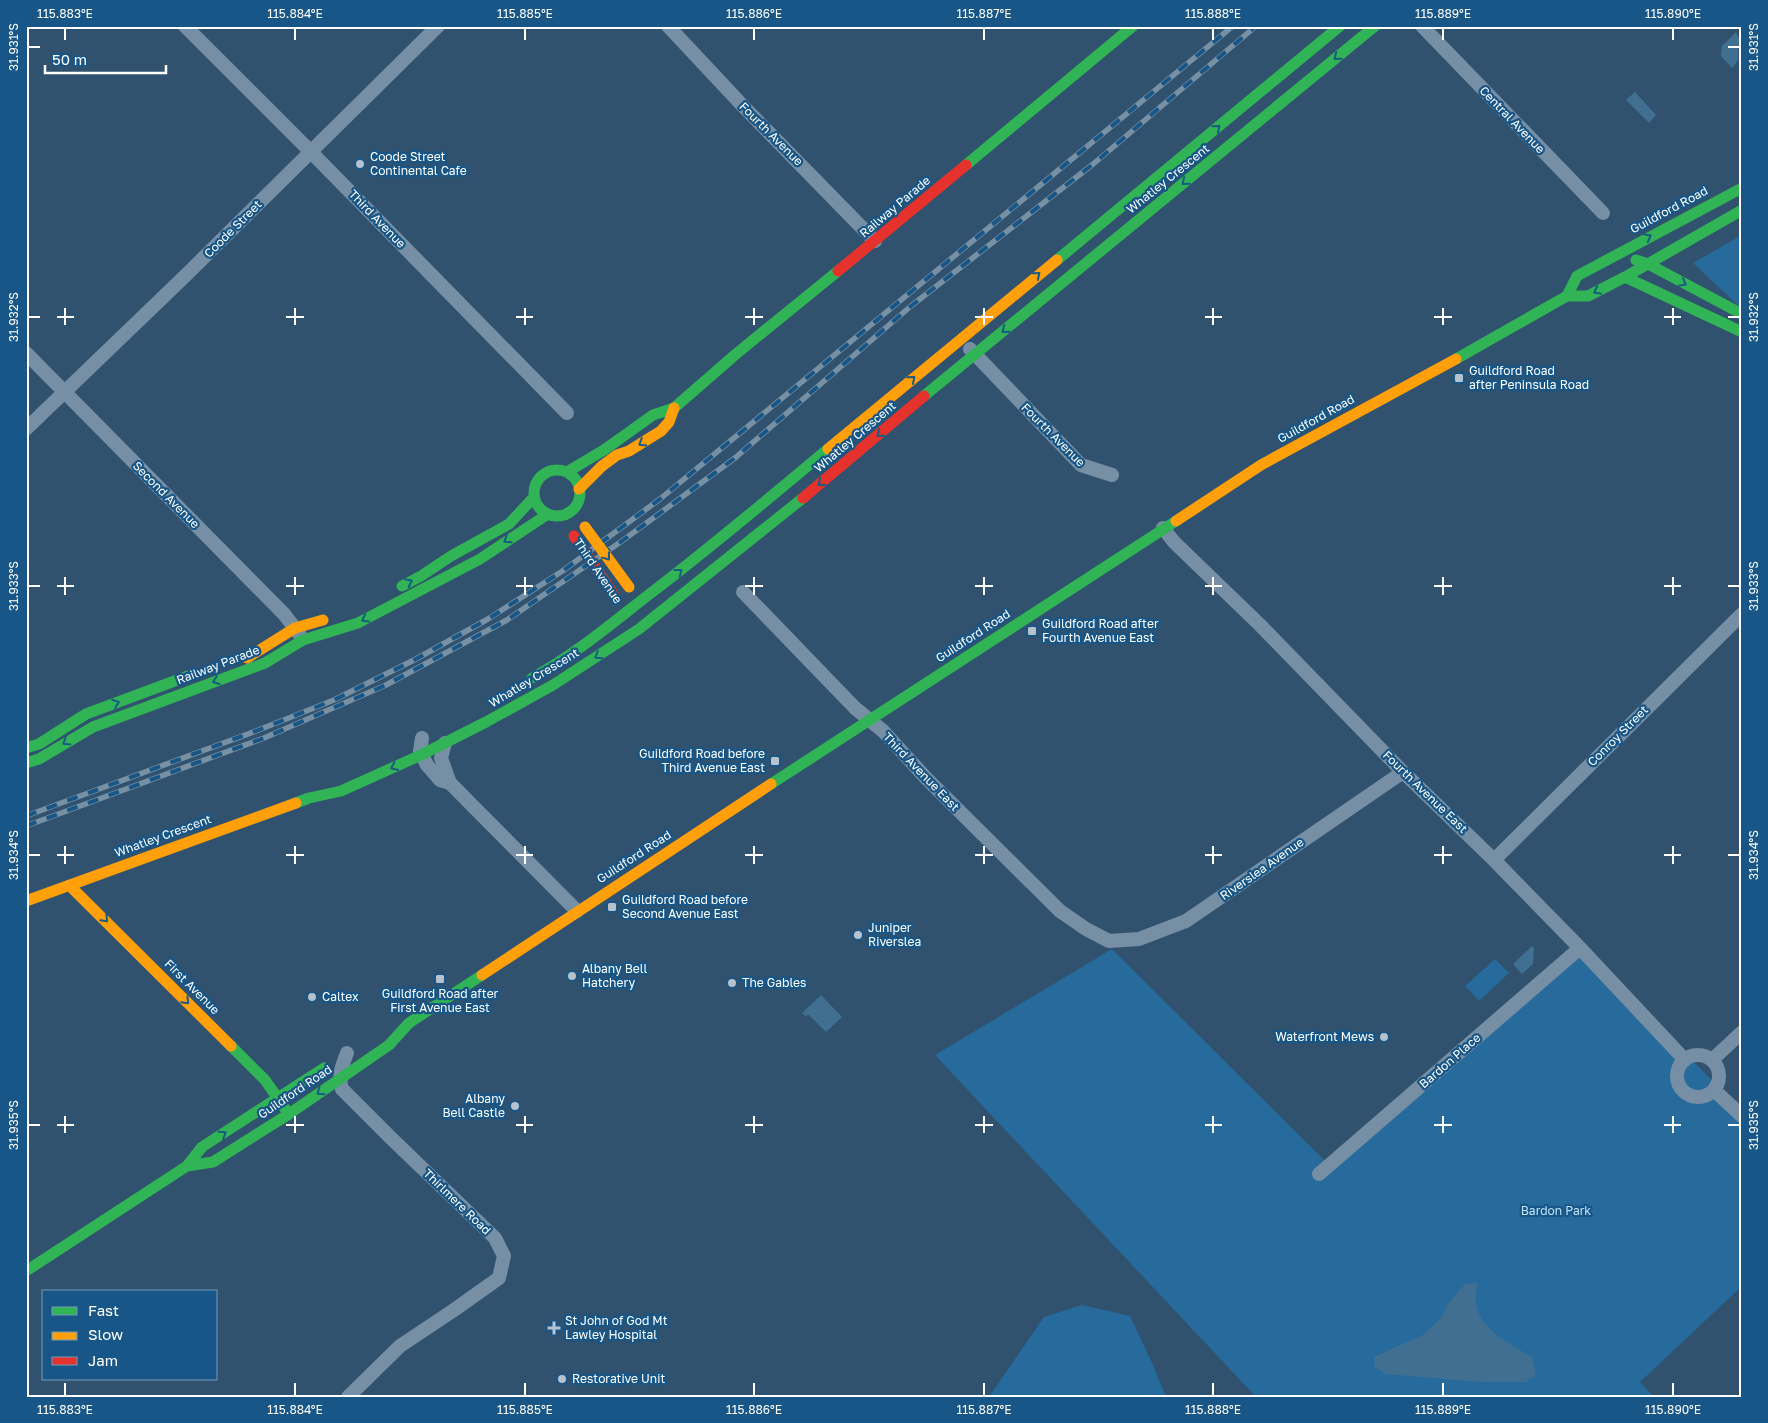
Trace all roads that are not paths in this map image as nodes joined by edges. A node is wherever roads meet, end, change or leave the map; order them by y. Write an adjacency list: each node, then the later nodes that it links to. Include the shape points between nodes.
1 (185, 26): 8 (street, Third Avenue)
2 (438, 26): 8 (street, Coode Street)
3 (668, 26): 12 (street, Fourth Avenue)
4 (1133, 26): 12 (main road, Railway Parade)
5 (1340, 26): 19 (main road, Whatley Crescent, one-way to 5)
6 (1375, 26): 21 (main road, Whatley Crescent, one-way to 21)
7 (1422, 26): 11 (street, Central Avenue)
8 (311, 152): 22 (street, Coode Street); 24 (street, Third Avenue)
9 (1742, 188): 13 (main road, Guildford Road, one-way to 9)
10 (1742, 210): 14 (main road, Guildford Road)
11 (1603, 213)
12 (875, 241): 23 (main road, Railway Parade)
13 (1604, 260): 14 (main road, via 1636,260); 16 (main road, Guildford Road, via 1576,276)
14 (1648, 264): 15 (main road, Guildford Road); 17 (main road, one-way to 17)
15 (1625, 277): 16 (main road, Guildford Road, one-way to 16, via 1588,296); 18 (main road)
16 (1567, 296): 32 (main road, Guildford Road, via 1261,465)
17 (1742, 314)
18 (1742, 332)
19 (960, 338): 21 (street, Fourth Avenue); 35 (main road, Whatley Crescent, one-way to 19, via 758,509)
20 (26, 353): 22 (street, Second Avenue)
21 (975, 354): 27 (street, Fourth Avenue, via 1081,465); 39 (main road, Whatley Crescent, one-way to 39, via 794,506)
22 (64, 392): 25 (street, Coode Street); 40 (street, Second Avenue)
23 (674, 408): 26 (main road, Railway Parade, via 652,415); 28 (main road, Railway Parade, one-way to 28, via 669,422 660,431 617,455)
24 (567, 413)
25 (26, 429)
26 (567, 472): 28 (main road); 29 (main road, via 553,470 540,477)
27 (1112, 475)
28 (579, 489): 30 (main road, via 578,502)
29 (534, 497): 31 (main road, via 542,510); 33 (main road, one-way to 29, via 510,524)
30 (574, 507): 31 (main road, via 562,515); 35 (main road, Third Avenue, one-way to 35, bridge, via 585,527)
31 (551, 515): 36 (main road, Third Avenue, bridge, via 574,536); 42 (main road, Railway Parade, one-way to 42, via 480,558 358,623)
32 (1163, 528): 46 (main road, Guildford Road); 53 (street, Fourth Avenue East)
33 (394, 590)
34 (742, 592): 46 (street, Third Avenue East)
35 (641, 602): 36 (main road, Whatley Crescent); 39 (main road, Third Avenue)
36 (626, 613): 41 (main road, Third Avenue); 45 (main road, Whatley Crescent, via 554,666)
37 (1742, 614): 57 (street, Conroy Street)
38 (331, 618): 40 (main road, Railway Parade)
39 (652, 618): 41 (main road, Whatley Crescent)
40 (295, 628): 42 (street, Second Avenue); 43 (main road, Railway Parade, via 247,658)
41 (638, 628): 48 (main road, Whatley Crescent, one-way to 48, via 553,684)
42 (303, 640): 52 (main road, Railway Parade, one-way to 52, via 265,663 93,726 39,759)
43 (227, 665)
44 (200, 673): 50 (main road, Railway Parade, one-way to 44, via 39,744 86,714)
45 (524, 683)
46 (869, 720): 60 (main road, Guildford Road); 61 (street, Third Avenue East, via 1060,911)
47 (427, 735): 49 (main road); 51 (street, via 420,746)
48 (445, 743): 51 (main road, Whatley Crescent); 55 (street, via 441,758)
49 (405, 746)
50 (26, 748)
51 (421, 755): 55 (street, via 430,771 440,780); 56 (main road, Whatley Crescent, one-way to 56, via 341,791)
52 (26, 763)
53 (1403, 772): 57 (street, Fourth Avenue East); 61 (street, Riverslea Avenue, via 1186,921 1139,939)
54 (337, 779): 56 (main road, Whatley Crescent)
55 (450, 782): 60 (street)
56 (309, 798): 58 (main road, Whatley Crescent)
57 (1494, 860): 62 (street, Fourth Avenue East)
58 (69, 885): 59 (main road, Whatley Crescent); 71 (main road, First Avenue, one-way to 71, via 265,1080)
59 (26, 901)
60 (577, 911): 63 (main road, Guildford Road)
61 (1109, 941)
62 (1580, 948): 67 (street, Fourth Avenue East); 75 (street, Bardon Place)
63 (409, 1023): 64 (main road, Guildford Road); 69 (main road, Guildford Road, via 389,1045)
64 (387, 1030)
65 (1742, 1032): 68 (street)
66 (351, 1051): 69 (street, via 341,1066); 71 (main road, Guildford Road)
67 (1685, 1060): 68 (street, via 1702,1055); 70 (street, via 1677,1070 1680,1089 1697,1098)
68 (1712, 1060): 70 (street, via 1719,1072)
69 (339, 1079): 72 (main road, Guildford Road, one-way to 72); 77 (street, Thirlmere Road, via 342,1089 495,1238 504,1256 499,1278 400,1346)
70 (1714, 1091): 73 (street)
71 (278, 1098): 72 (main road, First Avenue); 74 (main road, Guildford Road, one-way to 71, via 202,1147)
72 (289, 1114): 74 (main road, Guildford Road, via 214,1162)
73 (1742, 1116)
74 (187, 1166): 76 (main road, Guildford Road)
75 (1319, 1174)
76 (26, 1271)
77 (348, 1397)

